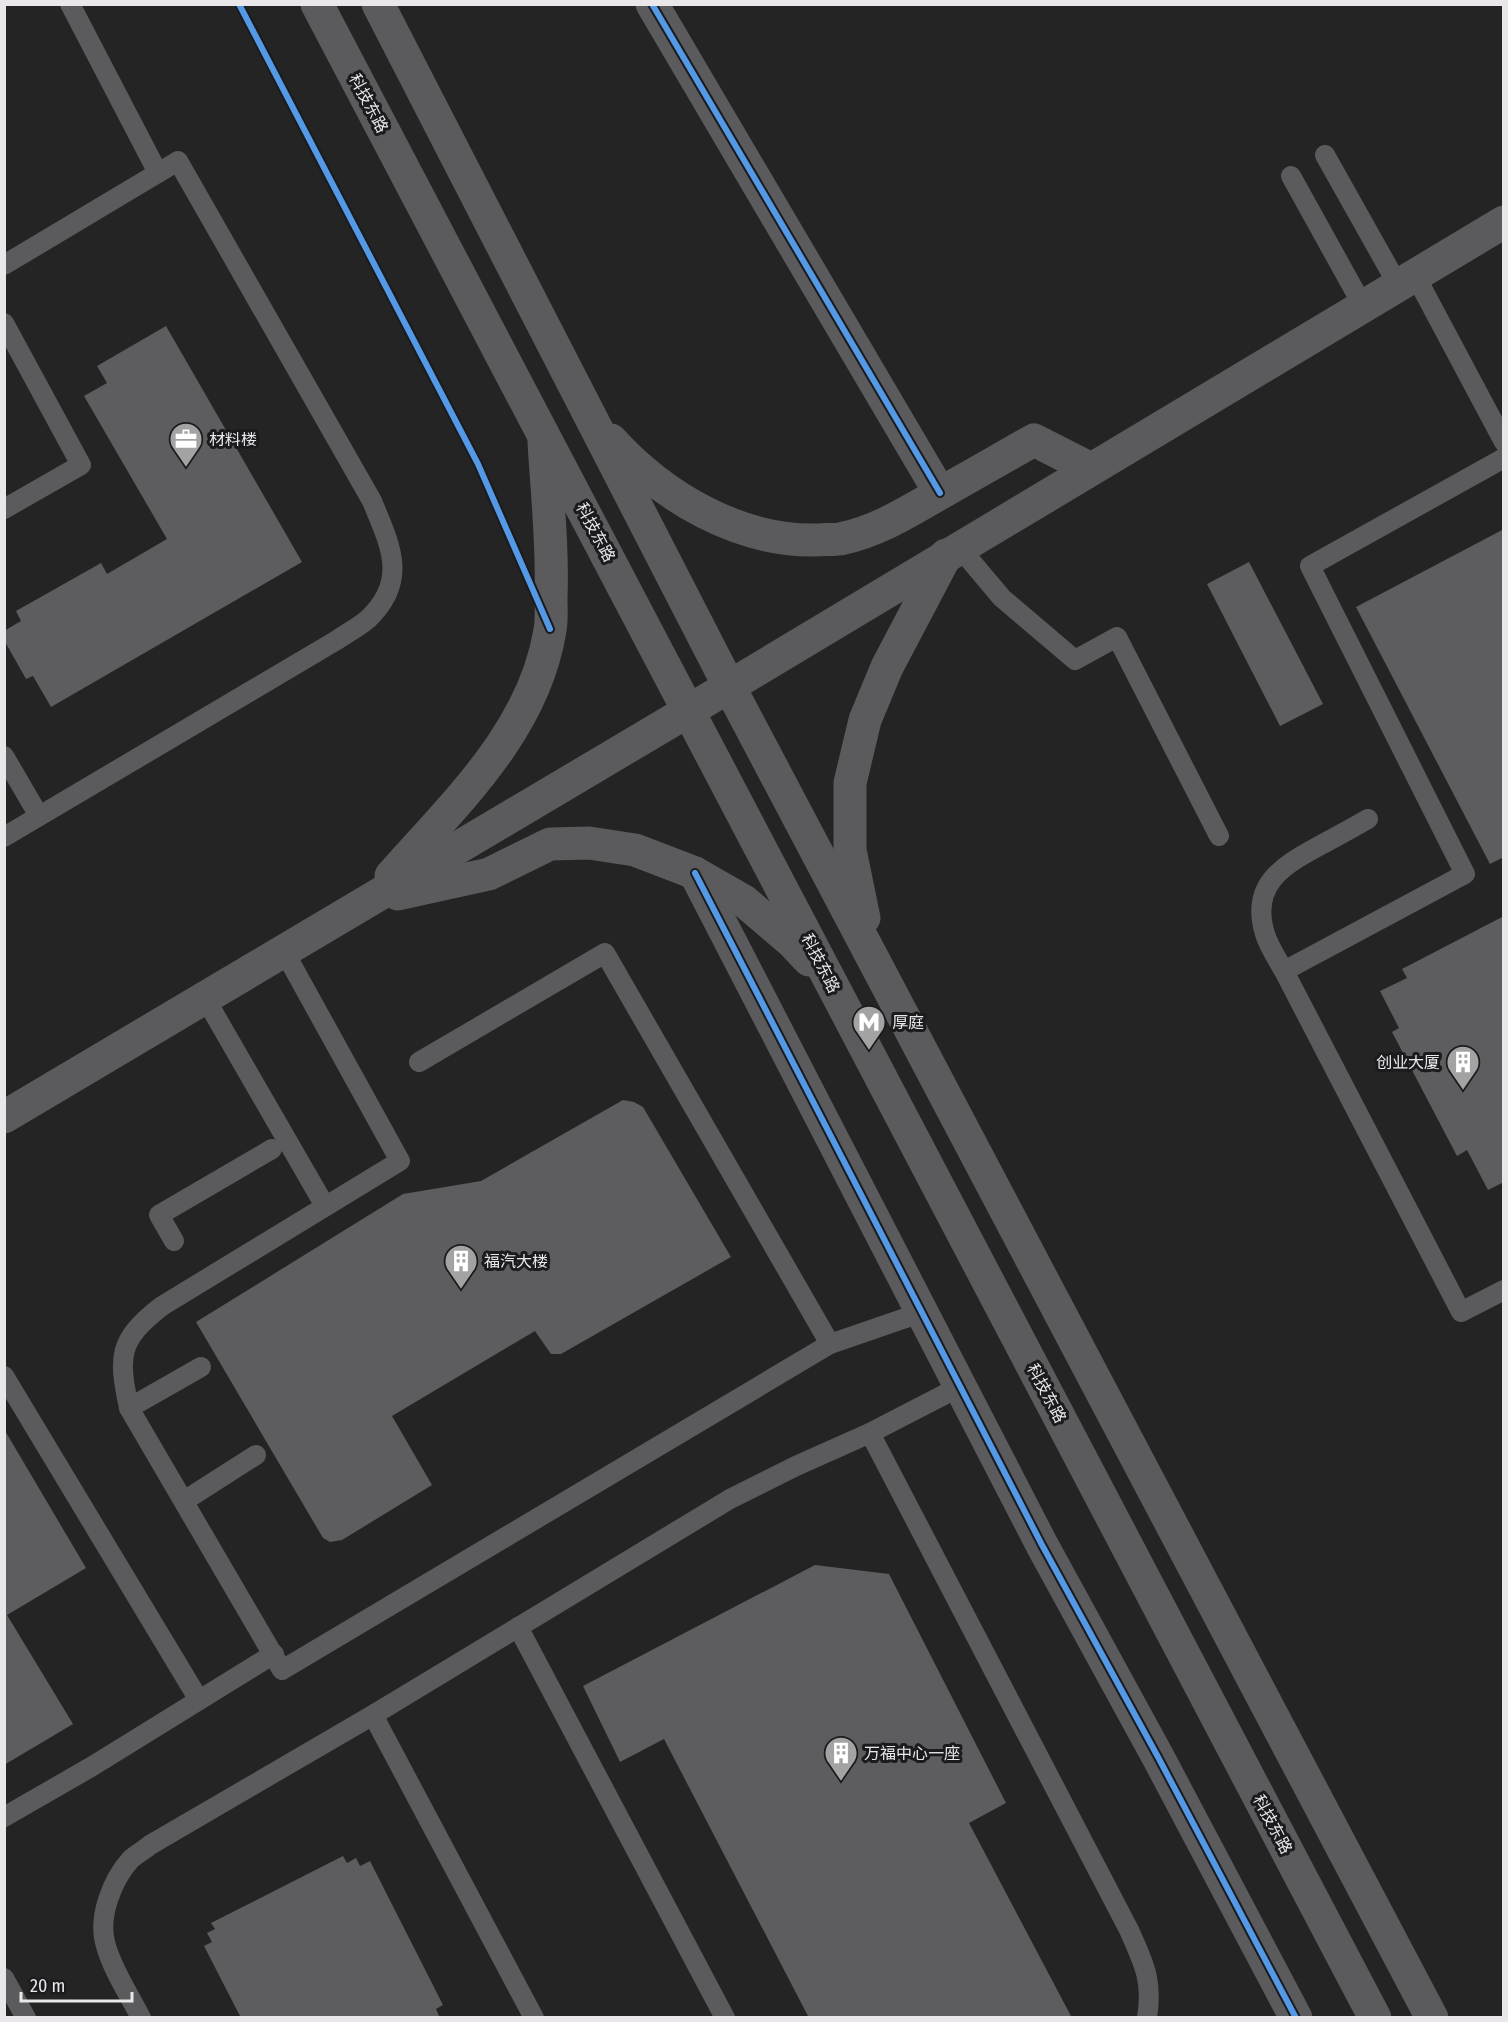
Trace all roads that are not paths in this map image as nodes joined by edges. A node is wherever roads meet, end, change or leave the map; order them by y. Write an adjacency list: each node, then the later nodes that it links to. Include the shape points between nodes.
1 (70, 4): 6 (lane)
2 (317, 4): 14 (main road, 科技东路)
3 (378, 4): 13 (main road)
4 (652, 4): 18 (main road)
5 (1325, 155): 10 (lane)
6 (158, 173): 9 (lane); 24 (lane, via 178,161 372,501 390,542 394,570 386,596 368,619)
7 (1291, 176): 11 (lane)
8 (1503, 222): 10 (main road)
9 (4, 265)
10 (1406, 280): 11 (main road); 15 (lane)
11 (1363, 306): 17 (main road)
12 (4, 323): 19 (lane, via 81,465)
13 (589, 416): 18 (main road, via 629,460 671,491 719,520 763,535 796,540 839,539 889,523); 21 (main road)
14 (543, 432): 22 (main road, 科技东路); 29 (main road, via 552,569 550,629 540,673 520,717 489,765)
15 (1503, 442)
16 (1503, 458): 32 (lane, via 1310,566 1465,874)
17 (1091, 470): 18 (main road, via 1034,440); 20 (main road)
18 (940, 493)
19 (4, 509)
20 (952, 551): 21 (main road); 26 (lane, via 1075,660 1117,637); 31 (main road, via 887,667 865,720 850,783 850,850)
21 (729, 686): 22 (main road); 31 (main road)
22 (690, 710): 29 (main road); 33 (main road, 科技东路)
23 (4, 756): 24 (lane)
24 (39, 816): 27 (lane)
25 (1368, 819): 32 (lane, via 1292,861 1278,871 1269,885 1262,898 1265,935)
26 (1219, 836)
27 (4, 837)
28 (695, 873): 29 (main road, via 634,850 589,843 550,844 489,874); 33 (main road, via 744,901 792,942); 41 (main road)
29 (370, 900): 30 (main road)
30 (284, 951): 34 (main road); 38 (lane, via 400,1161)
31 (873, 958): 63 (main road)
32 (1284, 971): 40 (lane, via 1461,1312)
33 (831, 983): 62 (main road, 科技东路)
34 (205, 998): 36 (main road); 38 (lane)
35 (419, 1062): 42 (lane, via 605,953)
36 (4, 1117)
37 (272, 1149): 39 (lane, via 159,1215)
38 (325, 1206): 46 (lane, via 141,1322 128,1340 123,1359)
39 (174, 1240)
40 (1503, 1290)
41 (923, 1312): 42 (lane); 45 (main road)
42 (830, 1344): 51 (lane, via 282,1670)
43 (201, 1367): 46 (lane)
44 (4, 1376): 52 (lane)
45 (961, 1386): 47 (lane); 61 (main road)
46 (129, 1408): 49 (lane)
47 (870, 1433): 50 (lane, via 730,1499); 60 (lane, via 1129,1930 1149,1984)
48 (256, 1455): 49 (lane)
49 (184, 1501): 51 (lane)
50 (518, 1627): 53 (lane); 59 (lane)
51 (274, 1654): 52 (lane)
52 (199, 1700): 54 (lane)
53 (373, 1715): 57 (lane, via 150,1845 118,1877 104,1921 105,1943 111,1963); 58 (lane)
54 (4, 1817)
55 (4, 1978): 56 (lane)
56 (26, 2018)
57 (141, 2018)
58 (534, 2018)
59 (725, 2018)
60 (1147, 2018)
61 (1296, 2018)
62 (1375, 2018)
63 (1432, 2018)

